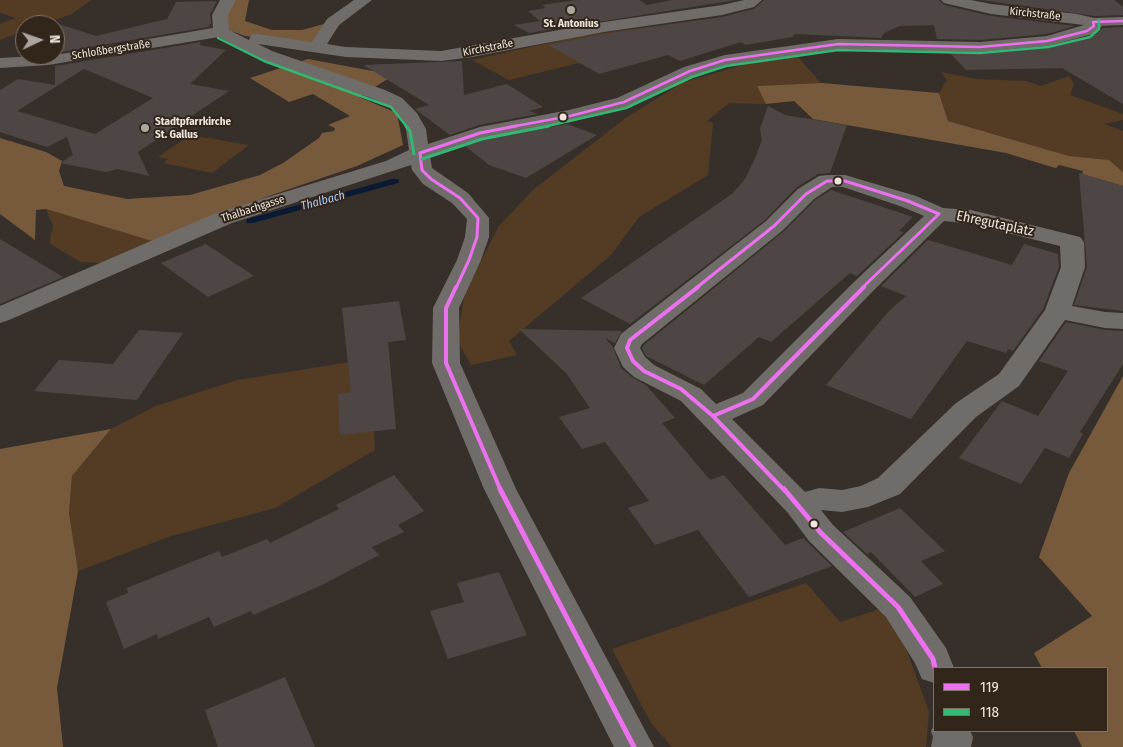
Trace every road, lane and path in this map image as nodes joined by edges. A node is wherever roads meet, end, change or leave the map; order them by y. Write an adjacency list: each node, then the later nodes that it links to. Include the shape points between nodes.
1 (228, 0): 7 (street, via 220,15)
2 (364, 0): 8 (street, via 334,22)
3 (754, 0): 8 (street, Kirchstraße, via 722,10 604,26 453,55 407,56)
4 (948, 0): 6 (street, Kirchstraße)
5 (1123, 21): 6 (street, Kirchstraße)
6 (1093, 22): 10 (street, Thalbachgasse, via 1094,26 1087,31 1046,41 980,47 838,44 725,60 690,71 624,102 480,133)
7 (228, 35): 8 (street, Kirchstraße); 9 (street, Schloßbergstraße, via 48,60); 10 (street, via 266,55 394,102 412,121)
8 (316, 48)
9 (0, 63)
10 (420, 153): 13 (street, Thalbachgasse, via 393,165 224,218); 19 (street, via 422,170 460,198 478,218 477,237 469,260 446,308 446,363 500,489)
11 (939, 214): 12 (street, Ehregutaplatz, via 971,217 1072,242 1073,267); 15 (street, via 754,399); 15 (street, Ehregutaplatz, via 845,180 827,181 806,194 774,226 630,340 630,355 644,371 681,389)
12 (1058, 311): 14 (street); 16 (street, via 1009,380 966,410 889,486 868,496 842,501 819,499)
13 (0, 315)
14 (1123, 321)
15 (713, 416): 16 (street)
16 (804, 511): 17 (street, via 821,532 898,607 933,659)
17 (935, 667)
18 (951, 732): 20 (street)
19 (634, 747)
20 (951, 747)

